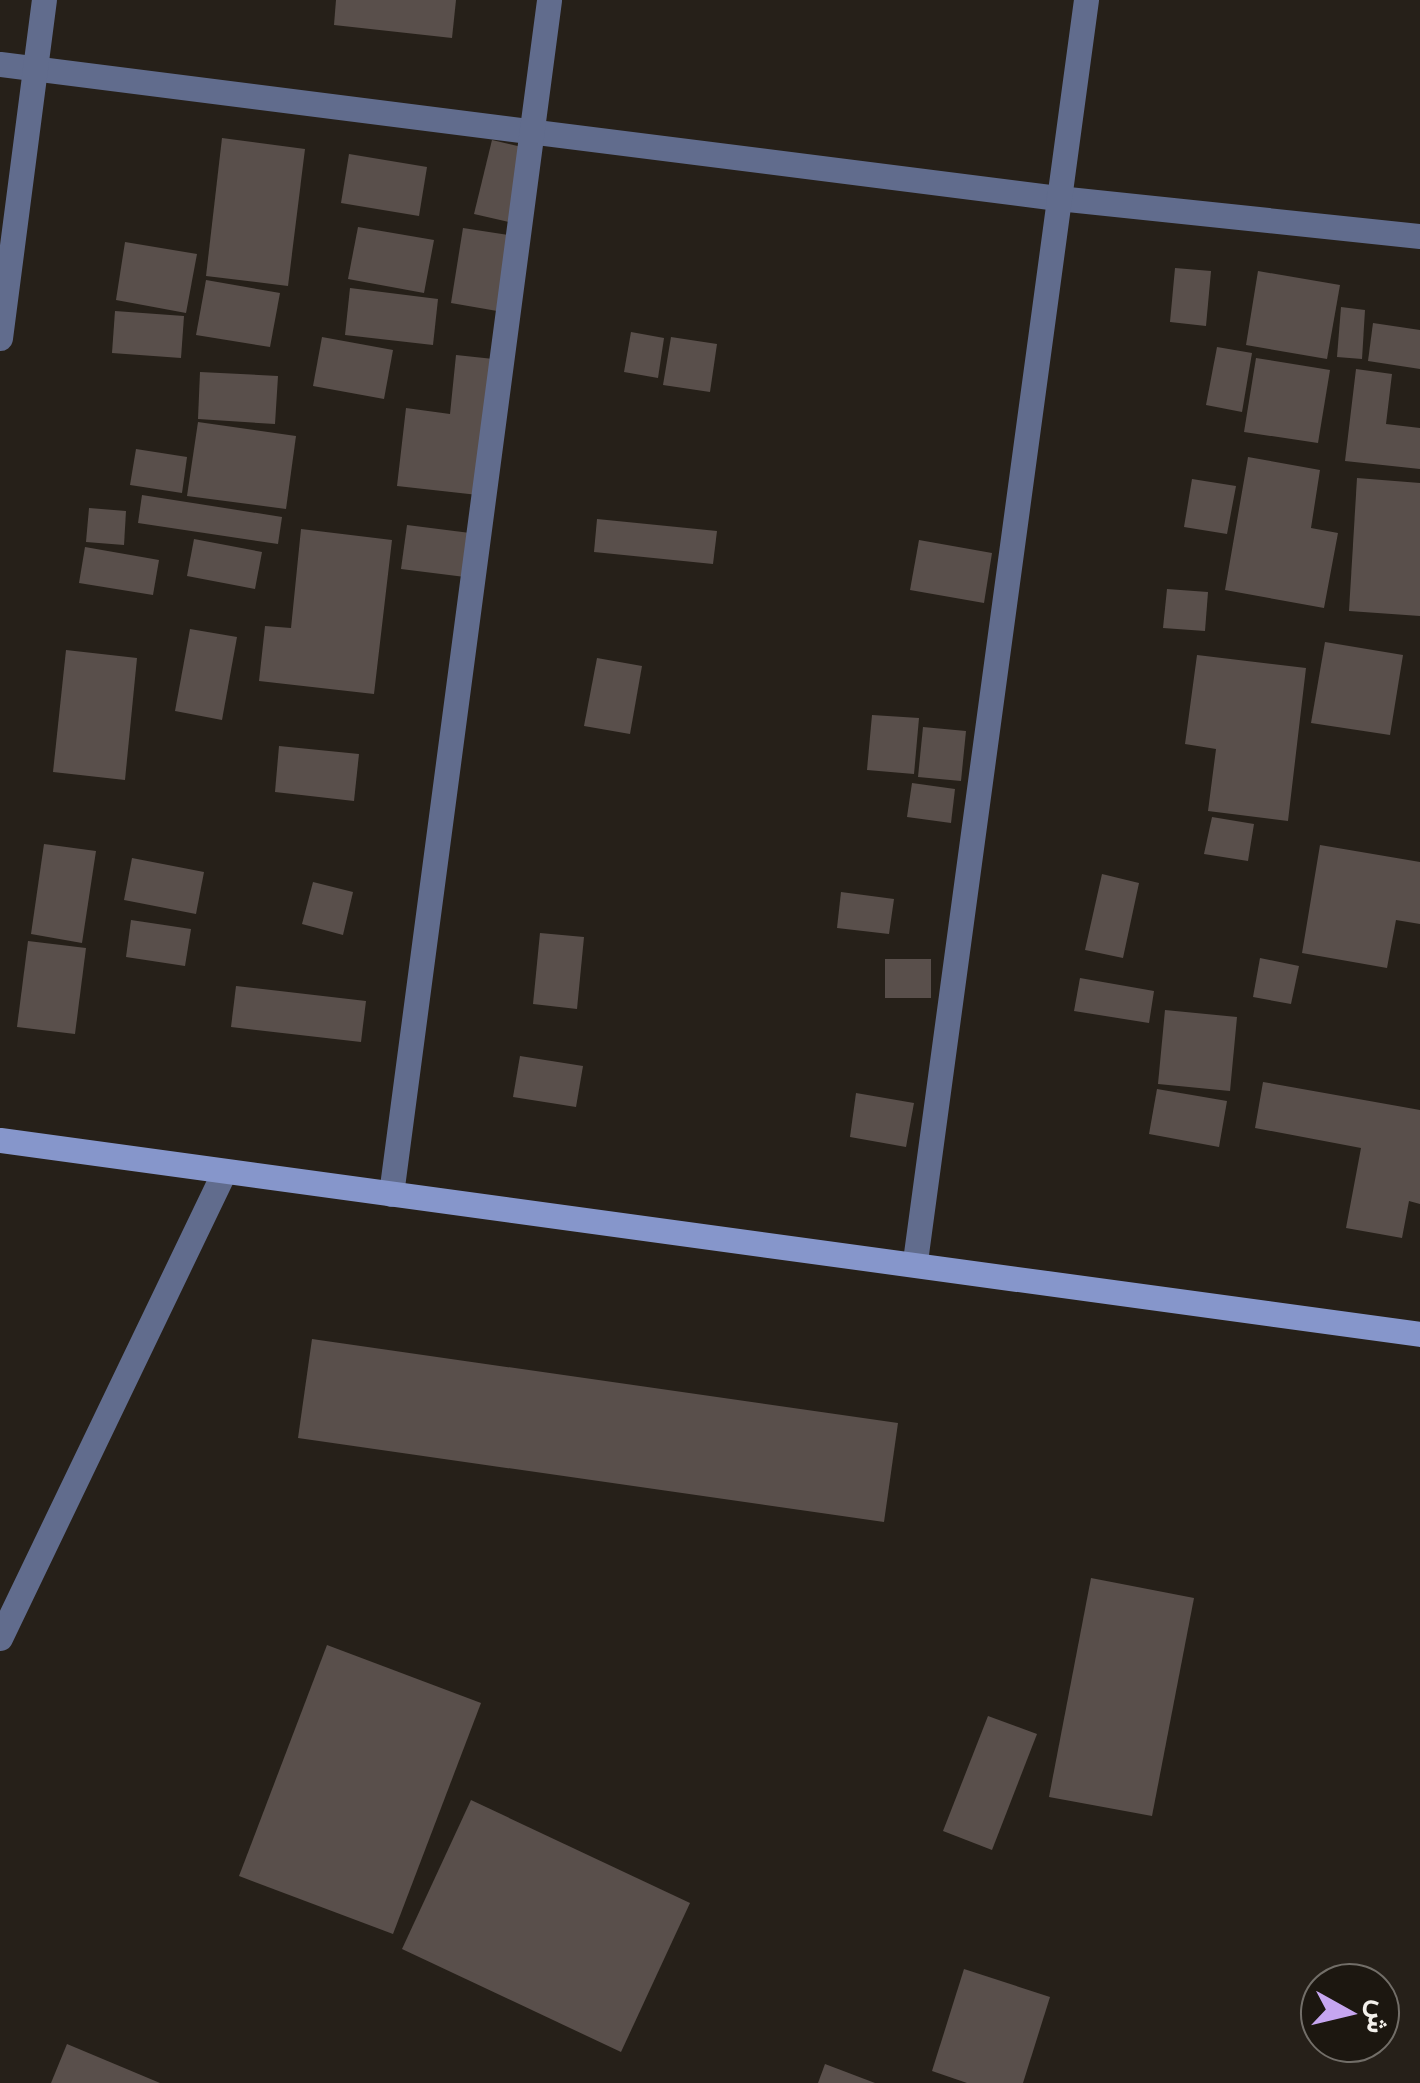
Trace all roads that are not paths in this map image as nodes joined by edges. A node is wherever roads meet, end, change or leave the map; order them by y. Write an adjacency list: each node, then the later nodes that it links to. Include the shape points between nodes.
1 (44, 0): 5 (street)
2 (549, 0): 6 (street)
3 (1086, 0): 7 (street)
4 (0, 64): 5 (street)
5 (35, 69): 6 (street); 9 (street)
6 (533, 131): 7 (street); 12 (street)
7 (1058, 198): 8 (street); 13 (street)
8 (1420, 236)
9 (0, 338)
10 (0, 1140): 11 (main road)
11 (224, 1172): 12 (main road); 15 (street)
12 (391, 1194): 13 (main road)
13 (915, 1261): 14 (main road)
14 (1420, 1334)
15 (0, 1638)

